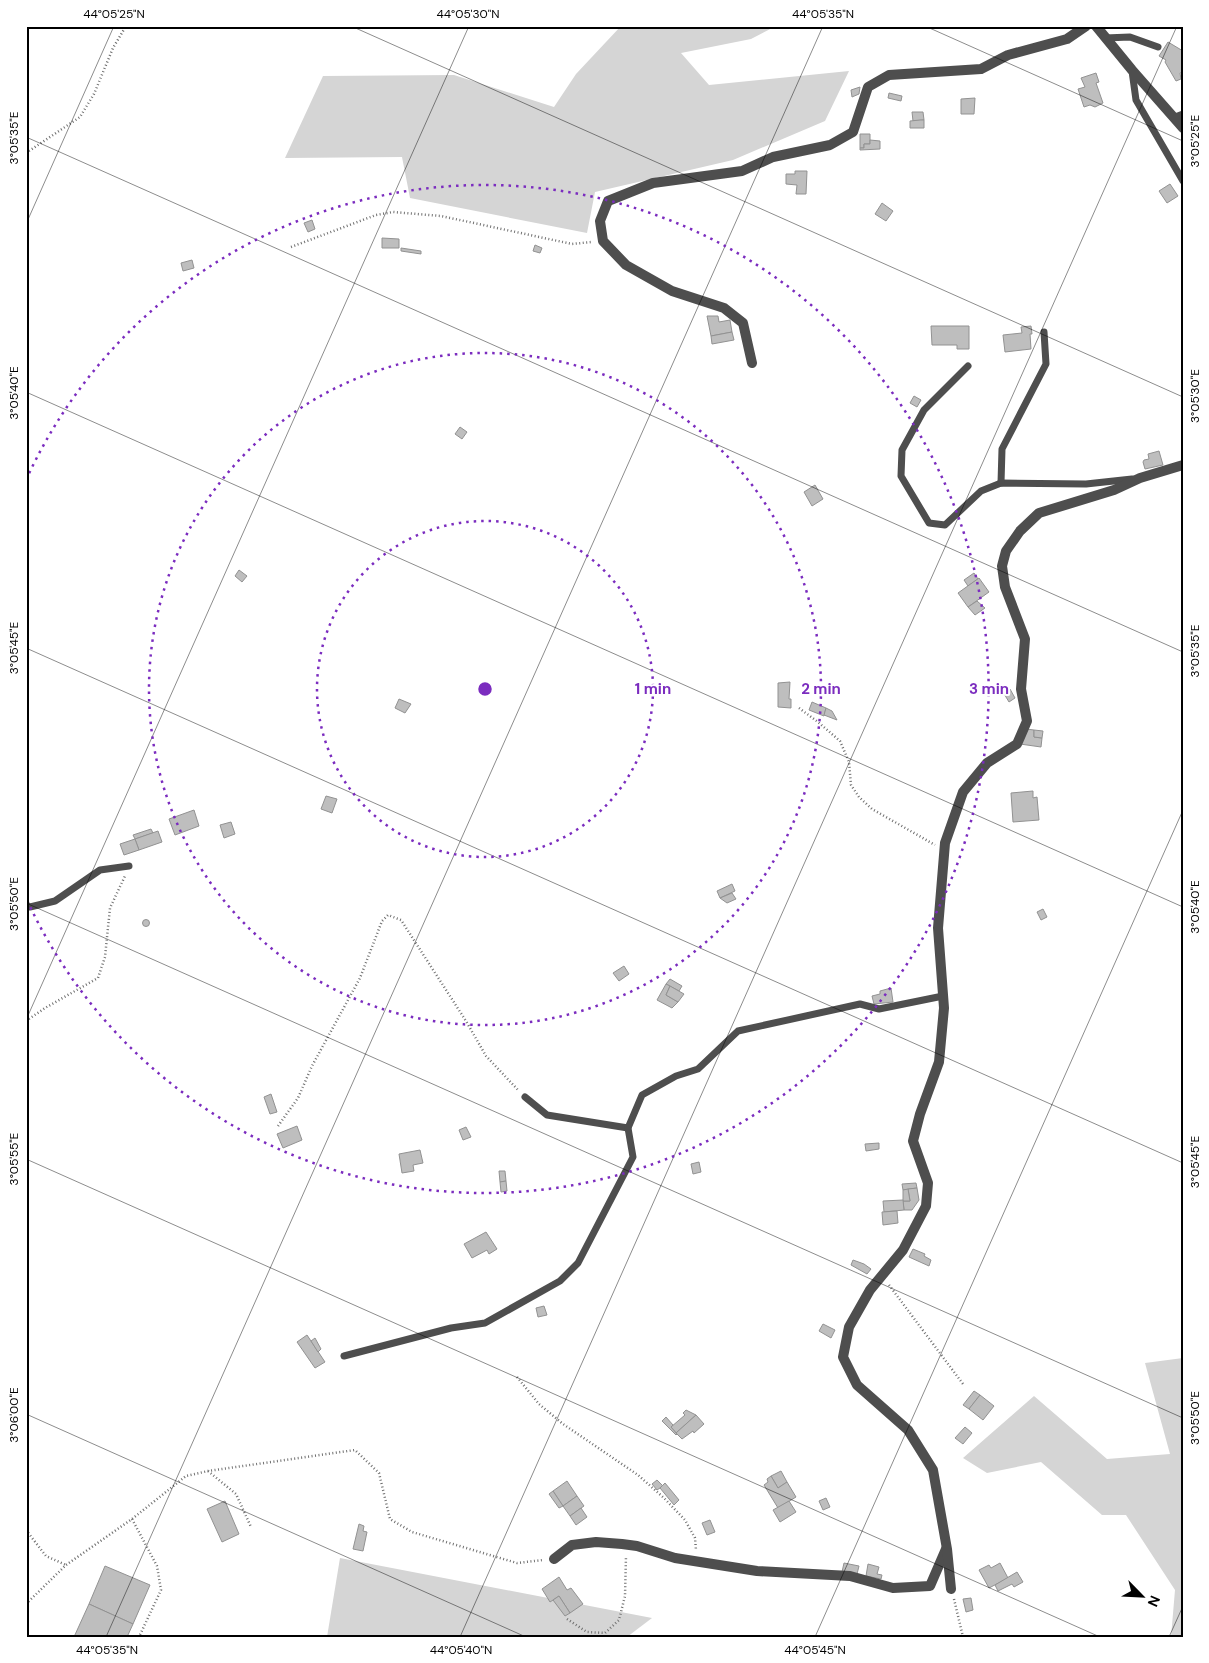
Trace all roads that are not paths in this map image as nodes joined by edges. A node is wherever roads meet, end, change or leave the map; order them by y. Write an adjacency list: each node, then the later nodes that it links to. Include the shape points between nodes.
1 (1086, 26): 10 (street, via 1067,39 1008,55 981,69 889,75 868,86 853,132 830,146 773,157 742,171 653,183 608,201 600,221 603,241 626,265 672,291 731,313 743,324)
2 (1096, 26): 3 (street)
3 (1105, 38): 4 (lane, via 1130,37); 5 (street)
4 (1158, 47)
5 (1132, 70): 6 (street); 8 (lane, via 1136,100)
6 (1179, 116): 7 (street)
7 (1183, 128)
8 (1183, 181)
9 (1044, 332): 14 (lane, via 1046,364 1002,449)
10 (752, 363)
11 (968, 366): 14 (lane, via 924,410 902,450 901,476 929,523 945,525 981,491)
12 (1183, 465): 13 (street)
13 (1140, 478): 14 (lane, via 1086,484); 17 (street, via 1114,490 1039,513 1020,531 1006,551 1002,566 1005,587 1025,639 1021,689 1027,721 1017,744 987,763 963,792 945,843 938,928)
14 (1001, 483)
15 (129, 866): 16 (lane, via 100,870 55,901 30,907)
16 (26, 905)
17 (943, 996): 19 (lane, via 879,1009 860,1004 738,1031 698,1070 676,1076 642,1095); 21 (street, via 939,1062 913,1141 928,1184 926,1206 903,1250 870,1290 849,1327 843,1357 857,1385 908,1430 933,1470)
18 (525, 1097): 19 (lane, via 547,1115)
19 (628, 1128): 20 (lane, via 633,1157 578,1263 560,1282 485,1323 451,1328)
20 (344, 1356)
21 (947, 1548): 22 (street, via 930,1586 893,1588 850,1576 757,1571 675,1558 637,1546 596,1542 572,1545); 23 (street)
22 (554, 1559)
23 (951, 1589)

